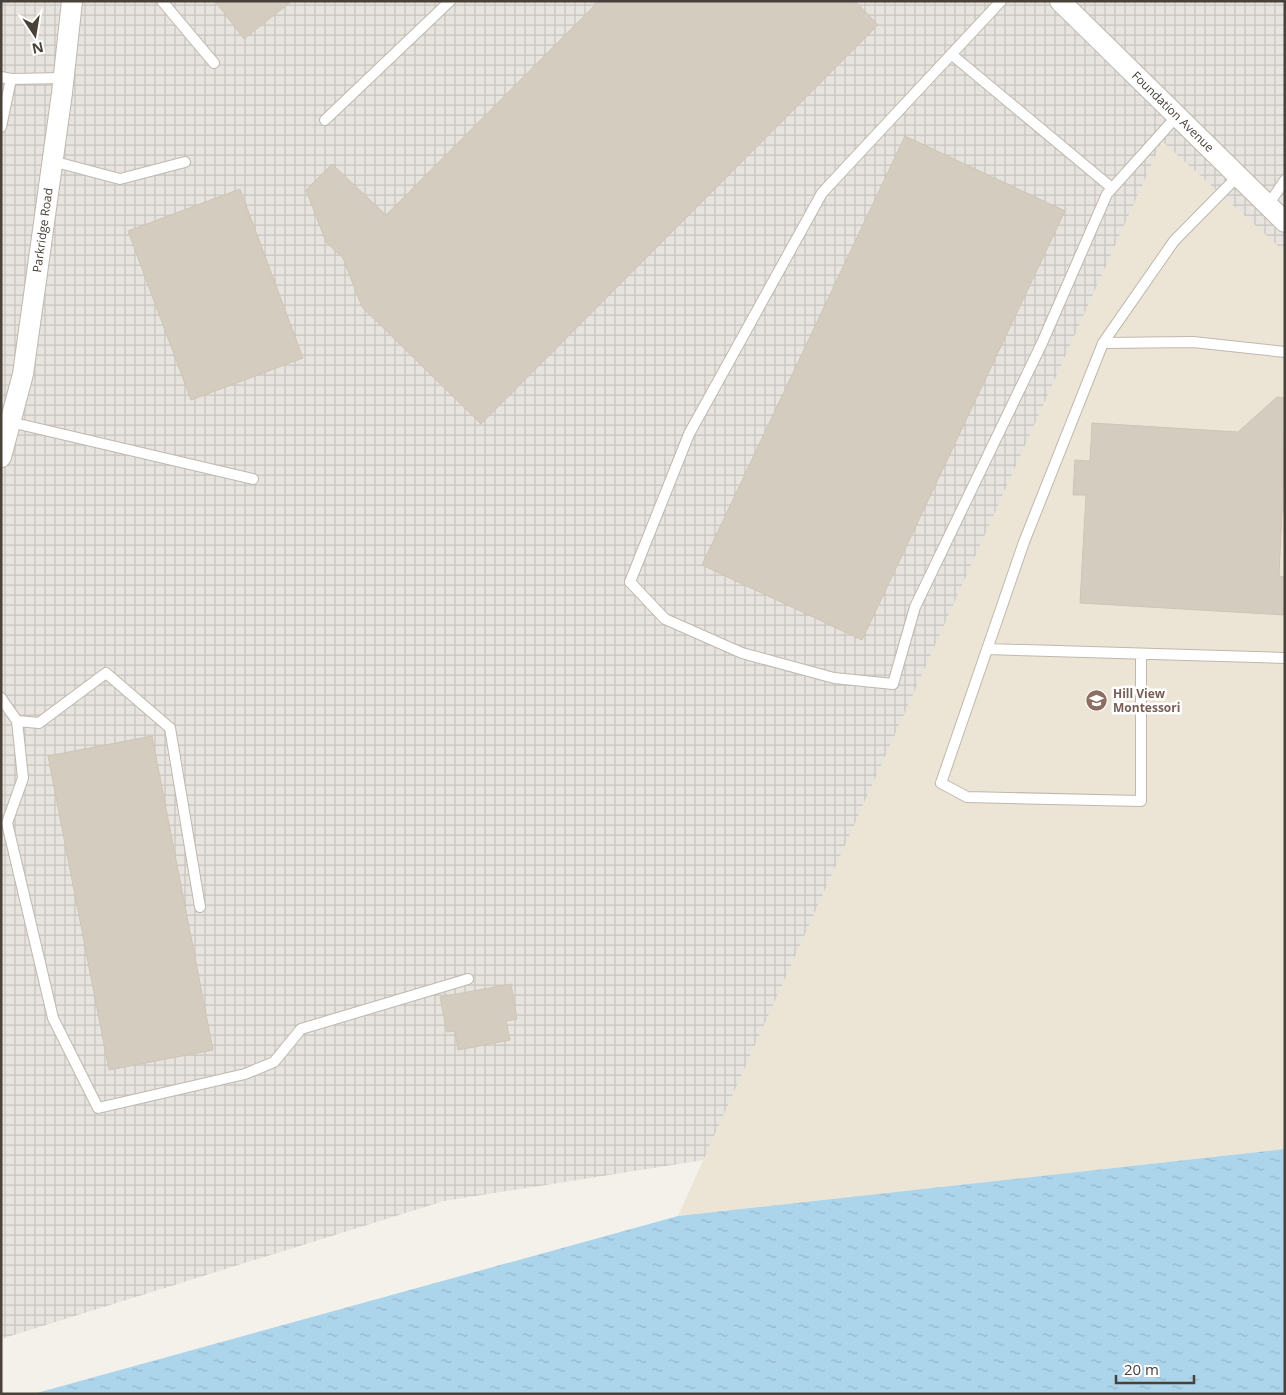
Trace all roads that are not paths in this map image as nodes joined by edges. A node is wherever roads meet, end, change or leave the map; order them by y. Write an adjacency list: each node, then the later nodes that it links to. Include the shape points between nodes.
1 (72, 1): 9 (street, Parkridge Road)
2 (162, 1): 7 (lane)
3 (450, 1): 11 (lane)
4 (1001, 1): 6 (lane)
5 (1060, 1): 10 (street, Foundation Avenue)
6 (952, 54): 17 (lane); 17 (lane, via 822,193 689,434 630,582 665,619 742,653 834,678 893,684 915,606 1042,343)
7 (214, 63)
8 (6, 78): 9 (lane); 12 (lane)
9 (64, 78): 13 (street, Parkridge Road)
10 (1177, 116): 15 (street, Foundation Avenue); 17 (lane)
11 (325, 120)
12 (1, 127)
13 (52, 161): 14 (lane, via 120,179); 22 (street, Parkridge Road, via 23,374)
14 (185, 162)
15 (1238, 176): 18 (street, Foundation Avenue); 20 (lane, via 1174,242)
16 (1285, 180): 18 (lane)
17 (1112, 188)
18 (1268, 205): 19 (street, Foundation Avenue)
19 (1285, 222)
20 (1103, 343): 21 (lane, via 1193,342); 25 (lane, via 1024,542)
21 (1285, 352)
22 (10, 422): 23 (street, Parkridge Road); 24 (lane)
23 (1, 457)
24 (253, 479)
25 (987, 649): 26 (lane); 26 (lane, via 941,783 967,797 1141,801)
26 (1141, 655): 27 (lane)
27 (1285, 658)
28 (1, 698): 29 (lane)
29 (17, 721): 30 (lane, via 39,723 106,673 170,728); 31 (lane, via 23,778 7,823 53,1018 98,1108 245,1074 274,1062 301,1029)
30 (200, 907)
31 (468, 980)

